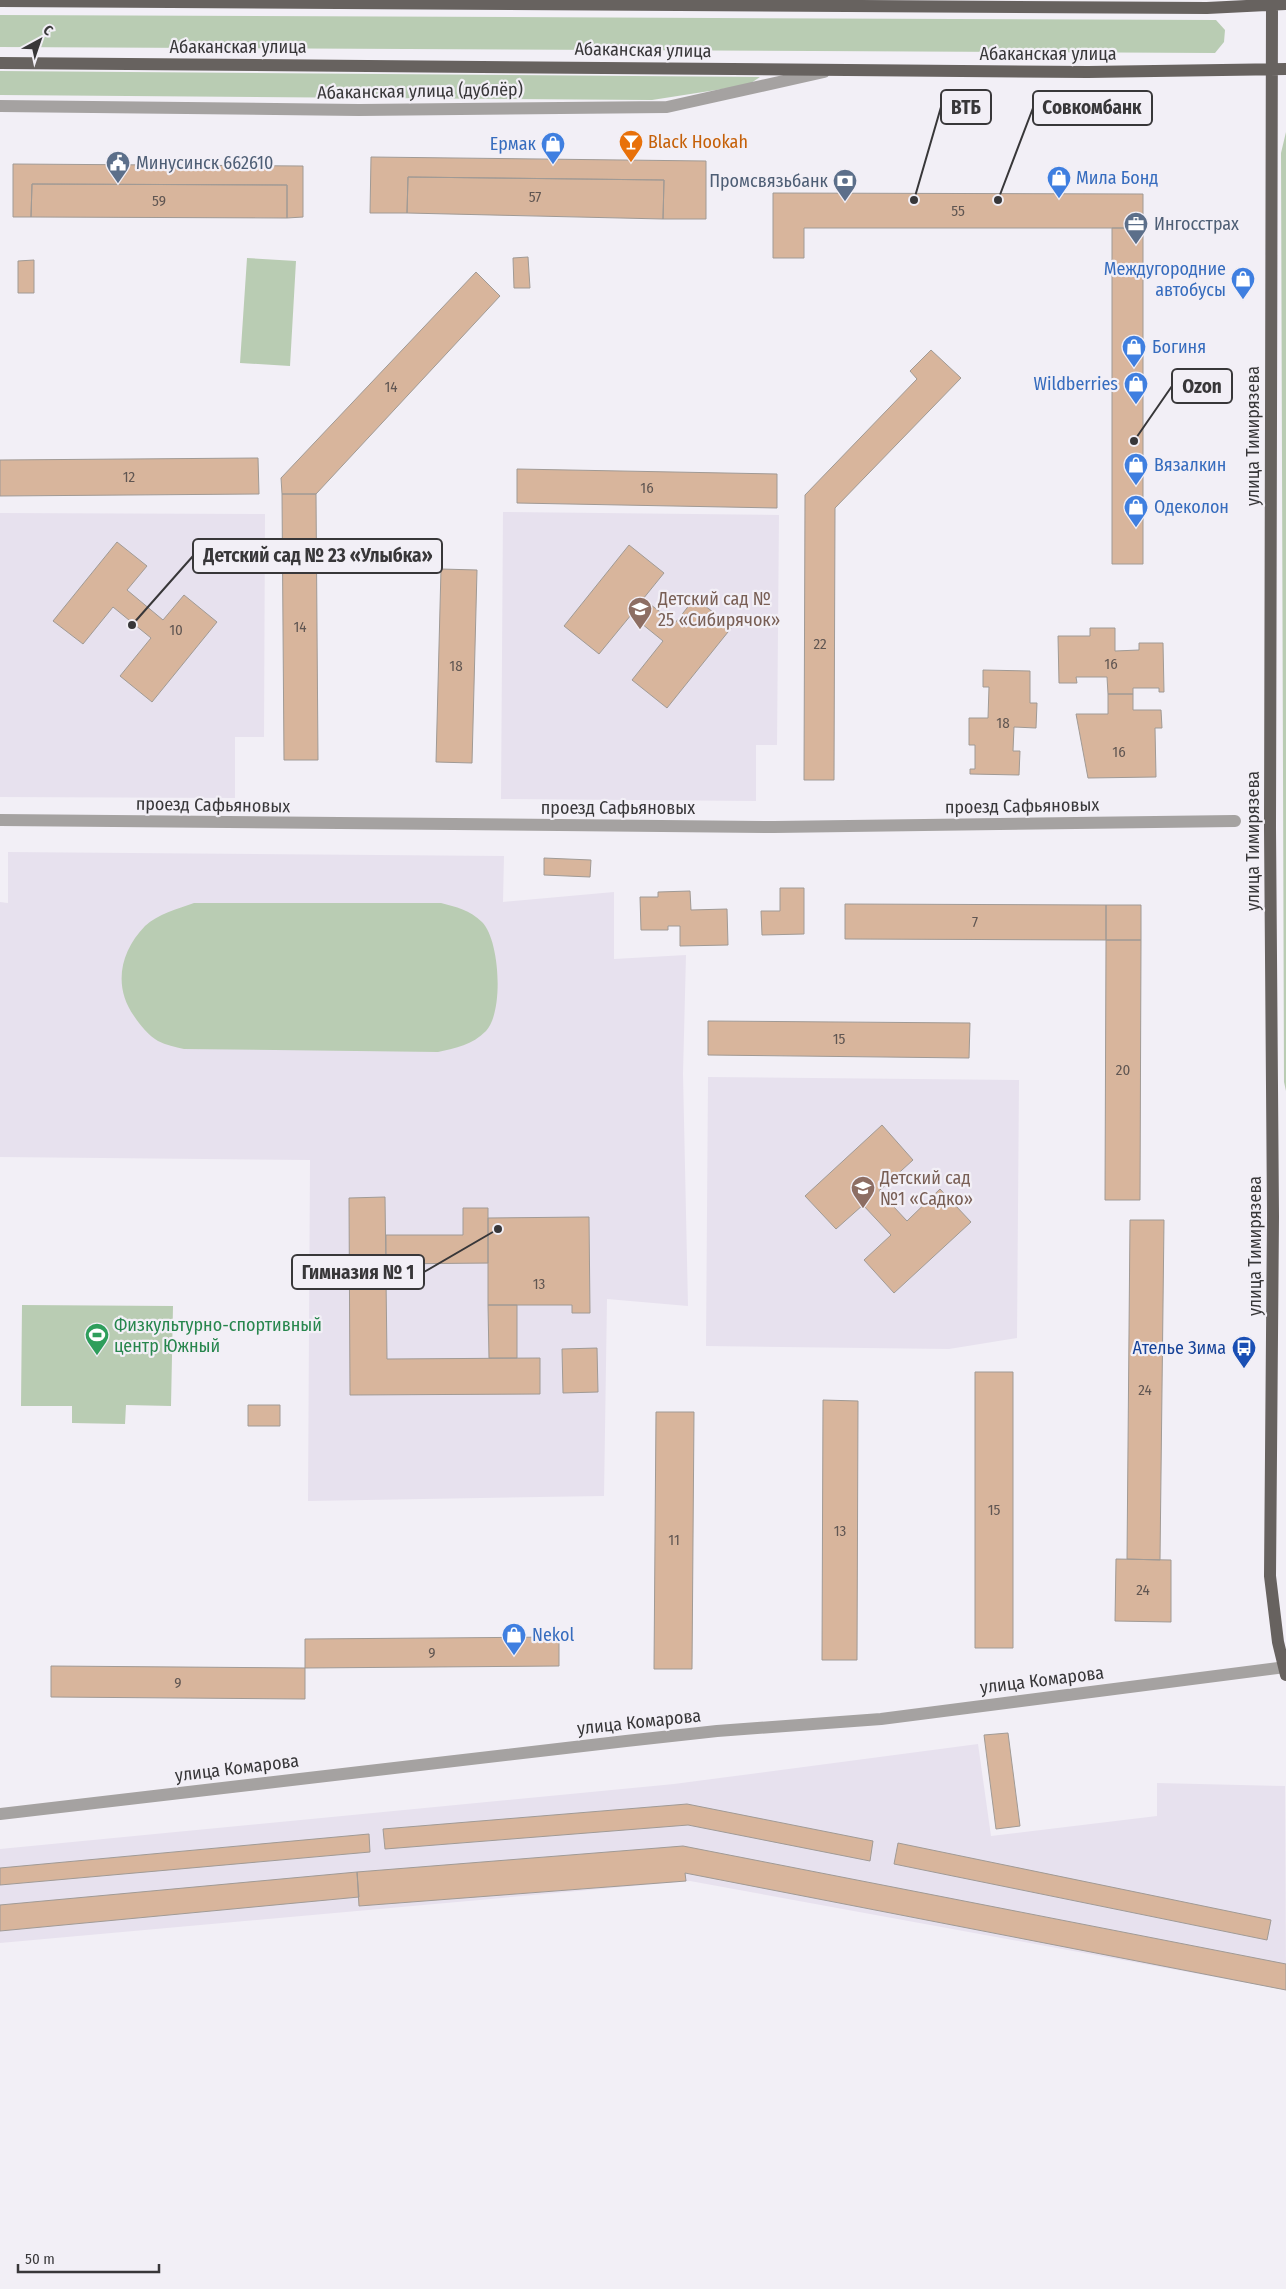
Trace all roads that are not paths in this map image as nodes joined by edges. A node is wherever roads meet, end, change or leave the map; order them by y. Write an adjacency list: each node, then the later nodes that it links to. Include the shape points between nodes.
1 (1069, 0): 5 (street)
2 (0, 1): 5 (main road)
3 (1286, 4): 4 (main road)
4 (1272, 5): 5 (main road); 7 (main road, улица Тимирязева)
5 (1085, 8)
6 (0, 63): 9 (main road, Абаканская улица)
7 (1271, 69): 8 (main road, Абаканская улица); 9 (main road, Абаканская улица, via 1088,72); 13 (main road, улица Тимирязева)
8 (1286, 69)
9 (837, 70): 10 (street, Абаканская улица (дублёр), via 667,107 349,110)
10 (0, 106)
11 (0, 820): 12 (street, проезд Сафьяновых, via 774,827)
12 (1235, 821)
13 (1273, 1216): 14 (main road); 15 (main road, улица Тимирязева, via 1270,1576)
14 (1286, 1216)
15 (1285, 1670): 16 (street, улица Комарова, via 881,1719 717,1731)
16 (0, 1814)

